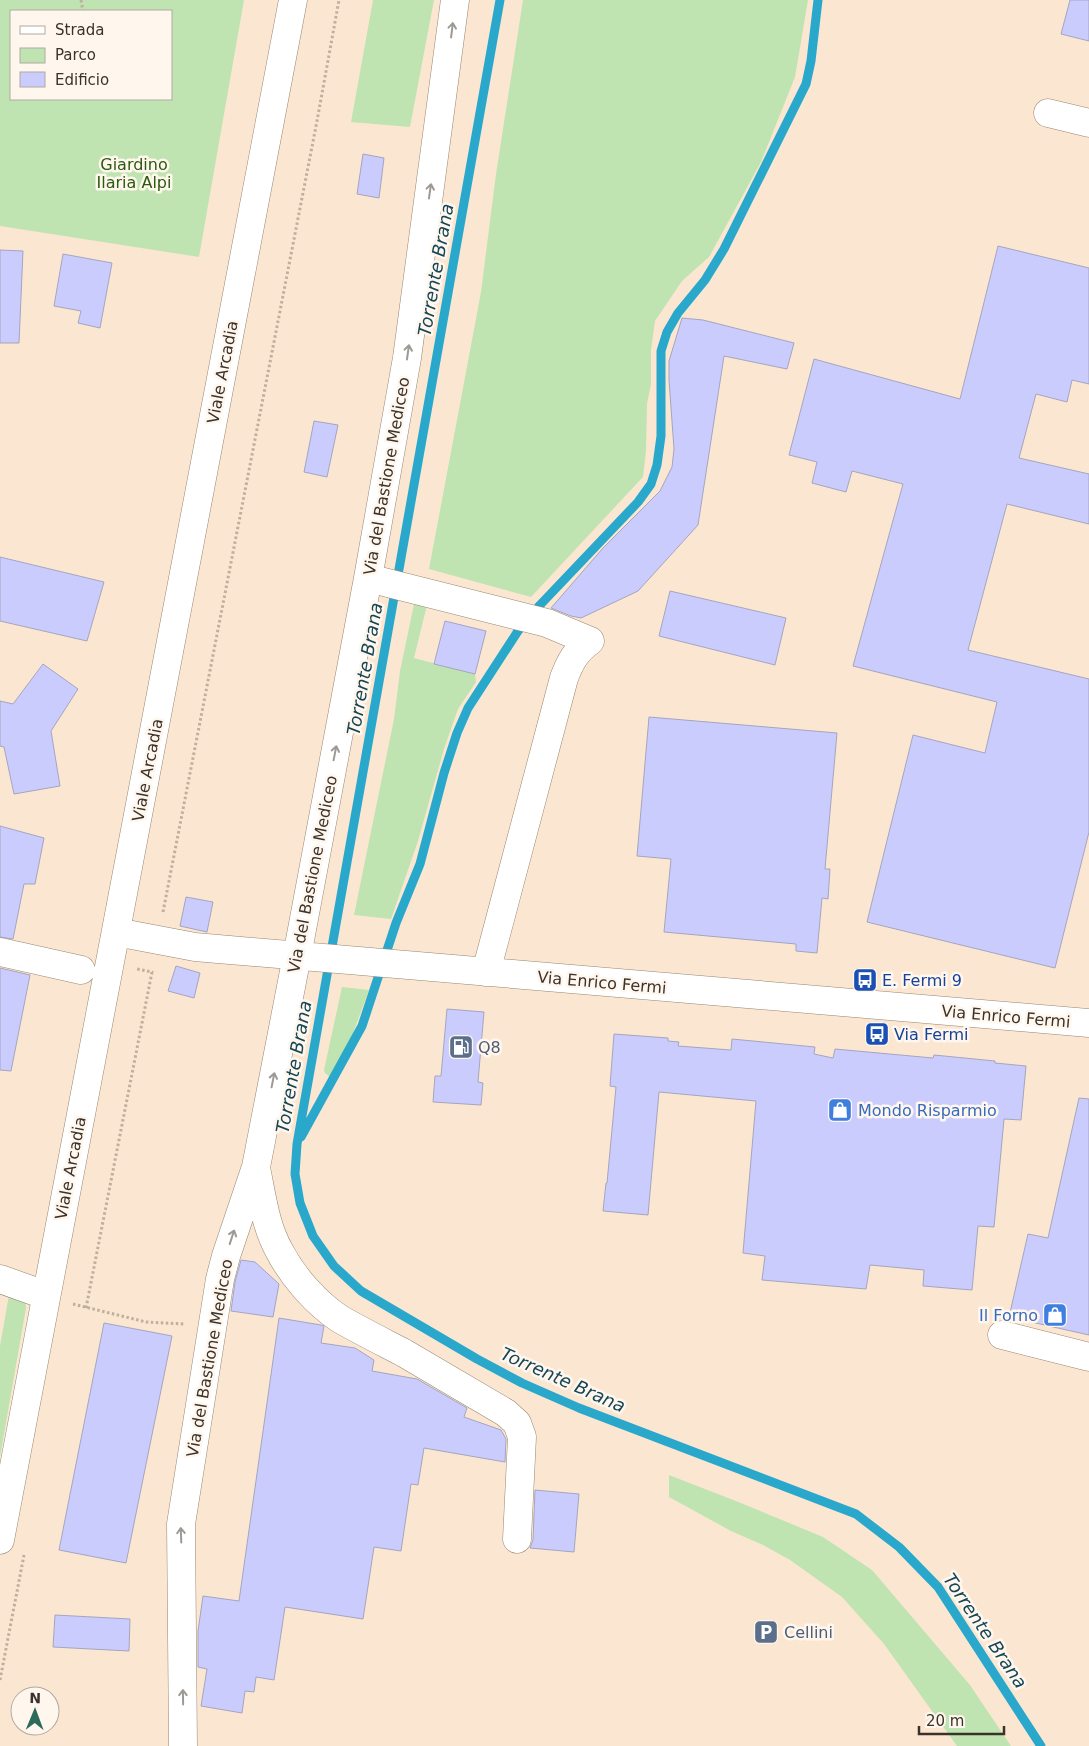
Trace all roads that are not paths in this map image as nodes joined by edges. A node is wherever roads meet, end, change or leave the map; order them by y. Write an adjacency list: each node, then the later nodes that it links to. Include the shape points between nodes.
1 (293, 0): 6 (street, Viale Arcadia)
2 (455, 0): 5 (street, Via del Bastione Mediceo, one-way to 2)
3 (1048, 113): 4 (street)
4 (1089, 123)
5 (375, 580): 8 (street, Via del Bastione Mediceo, one-way to 5); 10 (street, via 547,623 590,641 576,653 564,678)
6 (116, 932): 8 (street, Via Enrico Fermi, via 195,947); 14 (street, Viale Arcadia)
7 (0, 952): 9 (street)
8 (304, 956): 10 (street, Via Enrico Fermi); 12 (street, Via del Bastione Mediceo, one-way to 8)
9 (81, 970)
10 (486, 972): 11 (street, Via Enrico Fermi)
11 (1089, 1023)
12 (256, 1167): 17 (street, via 267,1221 276,1245 291,1270 317,1300 340,1319 404,1353 506,1413 517,1423 522,1447); 19 (street, Via del Bastione Mediceo, one-way to 12, via 181,1524 220,1279)
13 (1, 1283): 14 (street)
14 (46, 1295): 18 (street, Viale Arcadia)
15 (1002, 1335): 16 (street)
16 (1089, 1357)
17 (517, 1539)
18 (0, 1540)
19 (184, 1746)

